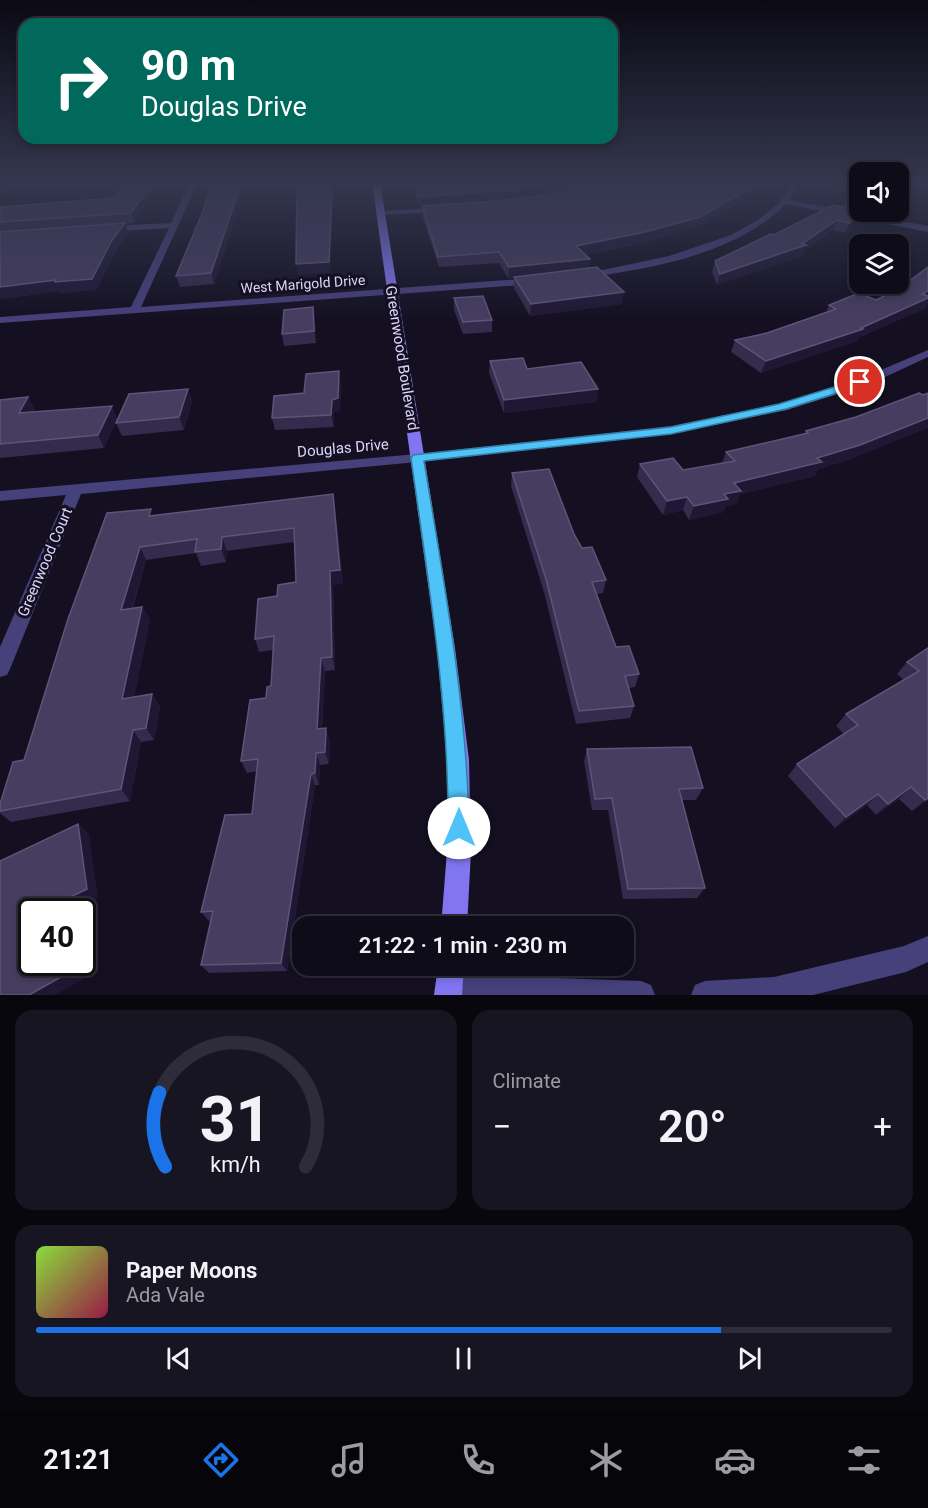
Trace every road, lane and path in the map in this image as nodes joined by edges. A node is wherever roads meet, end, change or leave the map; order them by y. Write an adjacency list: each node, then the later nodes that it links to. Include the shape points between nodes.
1 (111, 228): 5 (street)
2 (171, 228): 9 (street)
3 (382, 228): 8 (street, Greenwood Boulevard)
4 (747, 228): 6 (street, via 714,244 644,265)
5 (101, 229)
6 (576, 276)
7 (547, 280): 8 (street, West Marigold Drive)
8 (391, 292): 9 (street, West Marigold Drive); 12 (street, Greenwood Boulevard)
9 (135, 309): 10 (street, West Marigold Drive)
10 (0, 320)
11 (928, 353): 12 (street, Douglas Drive, via 866,381 732,418 615,438)
12 (417, 458): 13 (street, Douglas Drive); 16 (street, Greenwood Boulevard, via 446,648 458,760)
13 (76, 488): 14 (street, Douglas Drive); 15 (street, Greenwood Court)
14 (0, 496)
15 (0, 669)
16 (455, 916)
17 (928, 949): 20 (street, via 774,991)
18 (449, 983): 19 (street)
19 (641, 995)
20 (705, 995)

